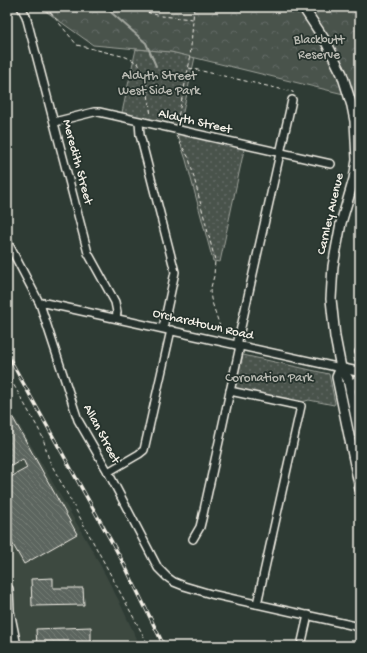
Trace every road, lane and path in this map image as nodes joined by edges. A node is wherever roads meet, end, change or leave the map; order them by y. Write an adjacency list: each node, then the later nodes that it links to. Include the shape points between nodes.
1 (21, 7): 9 (street, Meredith Street, via 26,16)
2 (46, 7): 11 (path, via 77,45 126,57 138,63 146,79)
3 (143, 7): 6 (path, via 146,12 161,16)
4 (194, 7): 6 (path)
5 (302, 7): 22 (main road, Carnley Avenue, via 326,42 342,74 355,121 357,160 341,223 333,266 331,299)
6 (193, 19): 7 (path)
7 (188, 68): 8 (path, via 293,92); 12 (path)
8 (292, 100): 13 (street)
9 (54, 122): 10 (street, Aldyth Street, via 96,112); 17 (street, Meredith Street, via 88,253 116,302)
10 (139, 122): 11 (street, Aldyth Street); 18 (street, via 174,272)
11 (152, 124): 12 (street, Aldyth Street)
12 (176, 130): 13 (street, Aldyth Street); 20 (path, via 188,158 215,260 210,291)
13 (280, 153): 14 (street, Aldyth Street); 21 (street)
14 (331, 164)
15 (7, 241): 16 (street, Allan Street)
16 (40, 304): 17 (street, Orchardtown Road); 29 (street, Allan Street, via 76,416)
17 (116, 318): 18 (street, Orchardtown Road)
18 (163, 328): 19 (street, Orchardtown Road)
19 (171, 330): 21 (street, Orchardtown Road); 29 (street, via 144,450)
20 (222, 333)
21 (239, 345): 22 (street, Orchardtown Road); 26 (street)
22 (341, 368): 23 (street, Orchardtown Road); 27 (main road, Carnley Avenue, via 348,379); 30 (main road, Carnley Avenue, via 337,377)
23 (360, 372)
24 (7, 373): 39 (path, via 43,438 49,460)
25 (360, 378): 27 (street)
26 (230, 391): 31 (street, via 200,528); 33 (street, via 302,406)
27 (350, 391): 28 (main road, Carnley Avenue)
28 (360, 437)
29 (108, 472): 33 (street, Allan Street, via 158,568 170,580 184,586)
30 (360, 488)
31 (193, 539)
32 (9, 589): 38 (street, via 10,611)
33 (257, 604): 34 (street)
34 (308, 615): 35 (street); 40 (street)
35 (360, 626)
36 (7, 634): 37 (path)
37 (9, 646)
38 (17, 646)
39 (149, 646)
40 (301, 646)

